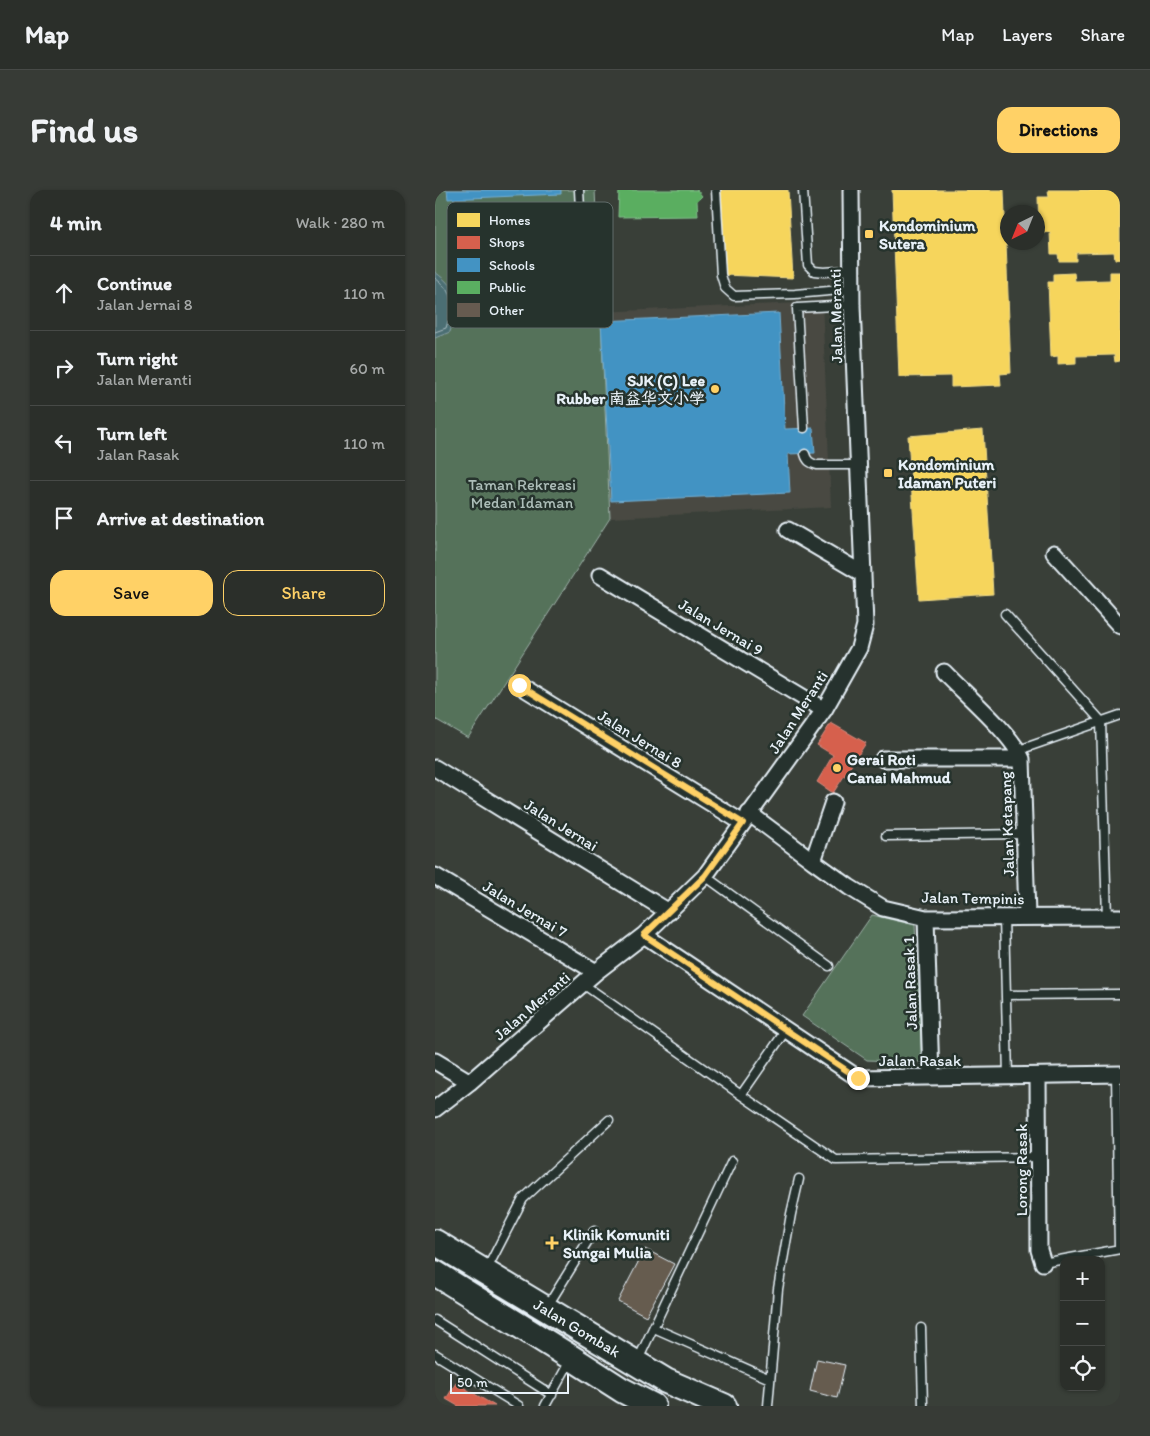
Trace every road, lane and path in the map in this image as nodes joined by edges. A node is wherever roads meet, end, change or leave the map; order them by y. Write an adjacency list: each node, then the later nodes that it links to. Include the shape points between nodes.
1 (716, 190): 5 (lane, via 721,275 725,288 734,296)
2 (803, 190): 4 (lane, via 808,265 814,271)
3 (851, 190): 4 (street, Jalan Meranti)
4 (852, 270): 5 (street, Jalan Meranti)
5 (852, 289): 6 (street, Jalan Meranti)
6 (852, 305): 7 (lane, via 797,308); 9 (street, Jalan Meranti)
7 (804, 428)
8 (805, 454): 9 (lane, via 806,459 817,466)
9 (859, 465): 13 (street, Jalan Meranti)
10 (788, 530): 13 (street)
11 (1054, 553): 15 (street)
12 (600, 574): 18 (street, Jalan Jernai 9)
13 (863, 574): 18 (street, Jalan Meranti, via 865,625 859,648)
14 (1005, 614): 20 (lane)
15 (1120, 626)
16 (944, 672): 21 (street, Jalan Ketapang)
17 (519, 685): 25 (street, Jalan Jernai 8)
18 (824, 710): 25 (street, Jalan Meranti)
19 (1120, 715): 20 (lane)
20 (1101, 721): 21 (lane); 34 (lane)
21 (1020, 755): 22 (street); 26 (street, Jalan Ketapang)
22 (883, 759)
23 (435, 768): 31 (street, Jalan Jernai)
24 (833, 802): 28 (street)
25 (746, 818): 28 (street, Jalan Jernai 8); 30 (street, Jalan Meranti)
26 (1025, 834): 27 (lane); 32 (street, Jalan Ketapang)
27 (886, 836)
28 (813, 861): 35 (street, Jalan Tempinis, via 883,908)
29 (435, 876): 38 (street, Jalan Jernai 7)
30 (705, 876): 31 (street, Jalan Meranti); 37 (lane)
31 (669, 912): 36 (street, Jalan Meranti)
32 (1027, 916): 33 (street, Jalan Tempinis); 34 (street, Jalan Tempinis)
33 (1004, 917): 35 (street, Jalan Tempinis); 41 (lane)
34 (1113, 917)
35 (926, 918): 47 (street, Jalan Rasak 1)
36 (644, 935): 38 (street, Jalan Meranti); 42 (street, Jalan Rasak)
37 (829, 966)
38 (596, 972): 39 (street, Jalan Meranti)
39 (583, 984): 48 (street, Jalan Meranti); 49 (lane)
40 (1120, 994): 41 (lane)
41 (1006, 995): 46 (lane)
42 (786, 1030): 47 (street, Jalan Rasak, via 858,1078); 49 (lane)
43 (435, 1062): 48 (street)
44 (1118, 1074): 45 (street, Jalan Rasak); 57 (lane)
45 (1037, 1076): 46 (street, Jalan Rasak); 52 (street, Lorong Rasak)
46 (1008, 1077): 47 (street, Jalan Rasak)
47 (931, 1078)
48 (470, 1082): 50 (street, Jalan Meranti)
49 (741, 1095): 52 (lane, via 836,1160)
50 (435, 1109)
51 (609, 1120): 59 (lane, via 523,1199)
52 (1039, 1157): 58 (street, Lorong Rasak, via 1039,1250)
53 (732, 1161): 63 (lane)
54 (799, 1179): 68 (lane, via 778,1289)
55 (594, 1231): 61 (lane)
56 (435, 1242): 59 (main road, Jalan Gombak)
57 (1119, 1249): 58 (lane)
58 (1043, 1263)
59 (485, 1272): 61 (main road, Jalan Gombak)
60 (437, 1277): 66 (main road, Jalan Gombak)
61 (545, 1308): 67 (main road, Jalan Gombak)
62 (435, 1320): 69 (lane)
63 (653, 1328): 67 (lane); 68 (lane)
64 (921, 1328): 75 (lane)
65 (435, 1354): 70 (lane)
66 (572, 1358): 69 (lane); 72 (main road, Jalan Gombak)
67 (636, 1363): 73 (main road, Jalan Gombak, via 666,1382)
68 (771, 1379): 74 (lane)
69 (552, 1395): 71 (lane)
70 (519, 1406)
71 (545, 1406)
72 (653, 1406)
73 (724, 1406)
74 (769, 1406)
75 (923, 1406)

